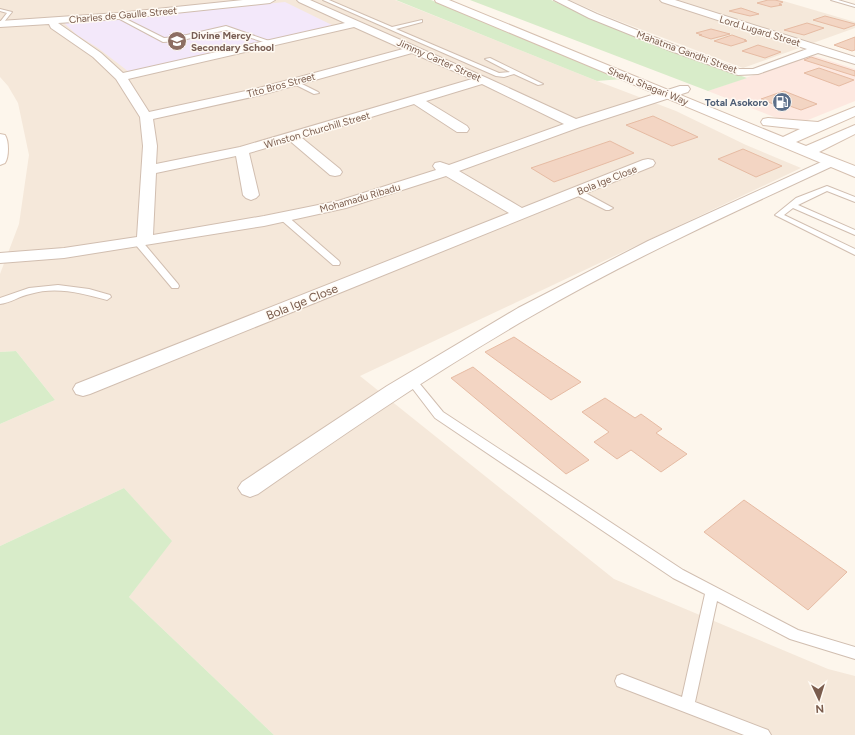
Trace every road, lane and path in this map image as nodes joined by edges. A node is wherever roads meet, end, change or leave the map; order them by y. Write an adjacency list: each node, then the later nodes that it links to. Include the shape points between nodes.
1 (270, 0): 11 (street, Charles de Gaulle Street)
2 (302, 0): 14 (street, Jimmy Carter Street)
3 (325, 0): 16 (lane)
4 (440, 0): 27 (main road, Shehu Shagari Way)
5 (461, 0): 28 (main road, Shehu Shagari Way)
6 (559, 0): 19 (street, Mahatma Gandhi Street, via 593,16 738,72 754,72)
7 (665, 0): 19 (street, Lord Lugard Street)
8 (833, 0): 9 (lane)
9 (855, 6)
10 (0, 10): 15 (lane, via 10,12)
11 (118, 16): 12 (street, Charles de Gaulle Street); 17 (lane, via 163,40 226,28)
12 (52, 21): 15 (street, Charles de Gaulle Street); 23 (street)
13 (420, 21): 16 (lane)
14 (356, 23): 17 (street); 18 (street, Jimmy Carter Street)
15 (0, 24)
16 (391, 29): 22 (lane, via 498,75)
17 (272, 43): 23 (street)
18 (414, 49): 24 (street, Jimmy Carter Street); 25 (street, Tito Bros Street)
19 (817, 49): 21 (street, Lord Lugard Street)
20 (488, 58): 22 (lane)
21 (855, 61)
22 (515, 72): 26 (lane)
23 (121, 77): 33 (street)
24 (483, 80): 31 (street, Winston Churchill Street); 34 (street, Jimmy Carter Street)
25 (294, 82): 30 (lane); 33 (street, Tito Bros Street)
26 (540, 84)
27 (653, 88): 28 (street, Mohamadu Ribadu); 34 (street, Mohamadu Ribadu)
28 (668, 88): 29 (street, Mohamadu Ribadu); 36 (street, Mohamadu Ribadu); 43 (main road, Shehu Shagari Way)
29 (684, 88): 35 (main road, Shehu Shagari Way)
30 (316, 93)
31 (416, 100): 38 (street); 41 (street, Winston Churchill Street)
32 (855, 111): 37 (main road)
33 (146, 117): 50 (street, via 150,146)
34 (562, 117): 36 (street, Jimmy Carter Street); 48 (street, Mohamadu Ribadu)
35 (768, 122): 37 (main road, via 806,126); 40 (main road, Shehu Shagari Way)
36 (575, 124): 51 (street, Mohamadu Ribadu)
37 (826, 124): 40 (main road)
38 (462, 129)
39 (855, 130): 44 (main road, via 848,137); 46 (main road)
40 (800, 135): 43 (main road); 46 (main road, Shehu Shagari Way)
41 (293, 137): 45 (street, Winston Churchill Street); 52 (street)
42 (0, 138): 47 (main road)
43 (783, 142): 46 (main road, Shehu Shagari Way, via 806,152)
44 (851, 146)
45 (242, 151): 50 (street, Winston Churchill Street); 55 (street)
46 (830, 152): 53 (main road, Shehu Shagari Way); 70 (street, via 560,293)
47 (0, 160)
48 (435, 163): 51 (street); 62 (street, Mohamadu Ribadu, via 336,195 189,224)
49 (648, 163): 54 (street, Bola Ige Close)
50 (149, 170): 62 (street)
51 (449, 170): 59 (street); 60 (street, Mohamadu Ribadu, via 341,205)
52 (335, 172)
53 (855, 172)
54 (577, 192): 58 (lane); 59 (street, Bola Ige Close)
55 (251, 195)
56 (855, 200): 57 (lane, via 827,188 799,200)
57 (792, 206): 61 (lane); 64 (lane, via 779,215)
58 (609, 208)
59 (521, 214): 71 (street, Bola Ige Close)
60 (283, 217): 62 (street, Mohamadu Ribadu); 66 (lane)
61 (855, 233)
62 (142, 238): 63 (street, Mohamadu Ribadu); 65 (street, Mohamadu Ribadu, via 64,253); 67 (lane)
63 (0, 247)
64 (855, 252)
65 (0, 258)
66 (336, 263)
67 (175, 286)
68 (107, 297): 69 (lane, via 86,291 47,288 31,290)
69 (0, 301)
70 (411, 380): 72 (street); 73 (lane, via 439,415 678,574)
71 (83, 389)
72 (250, 488)
73 (712, 593): 74 (lane, via 795,635); 76 (lane)
74 (855, 653)
75 (622, 681): 76 (lane)
76 (687, 706): 77 (lane)
77 (763, 735)

